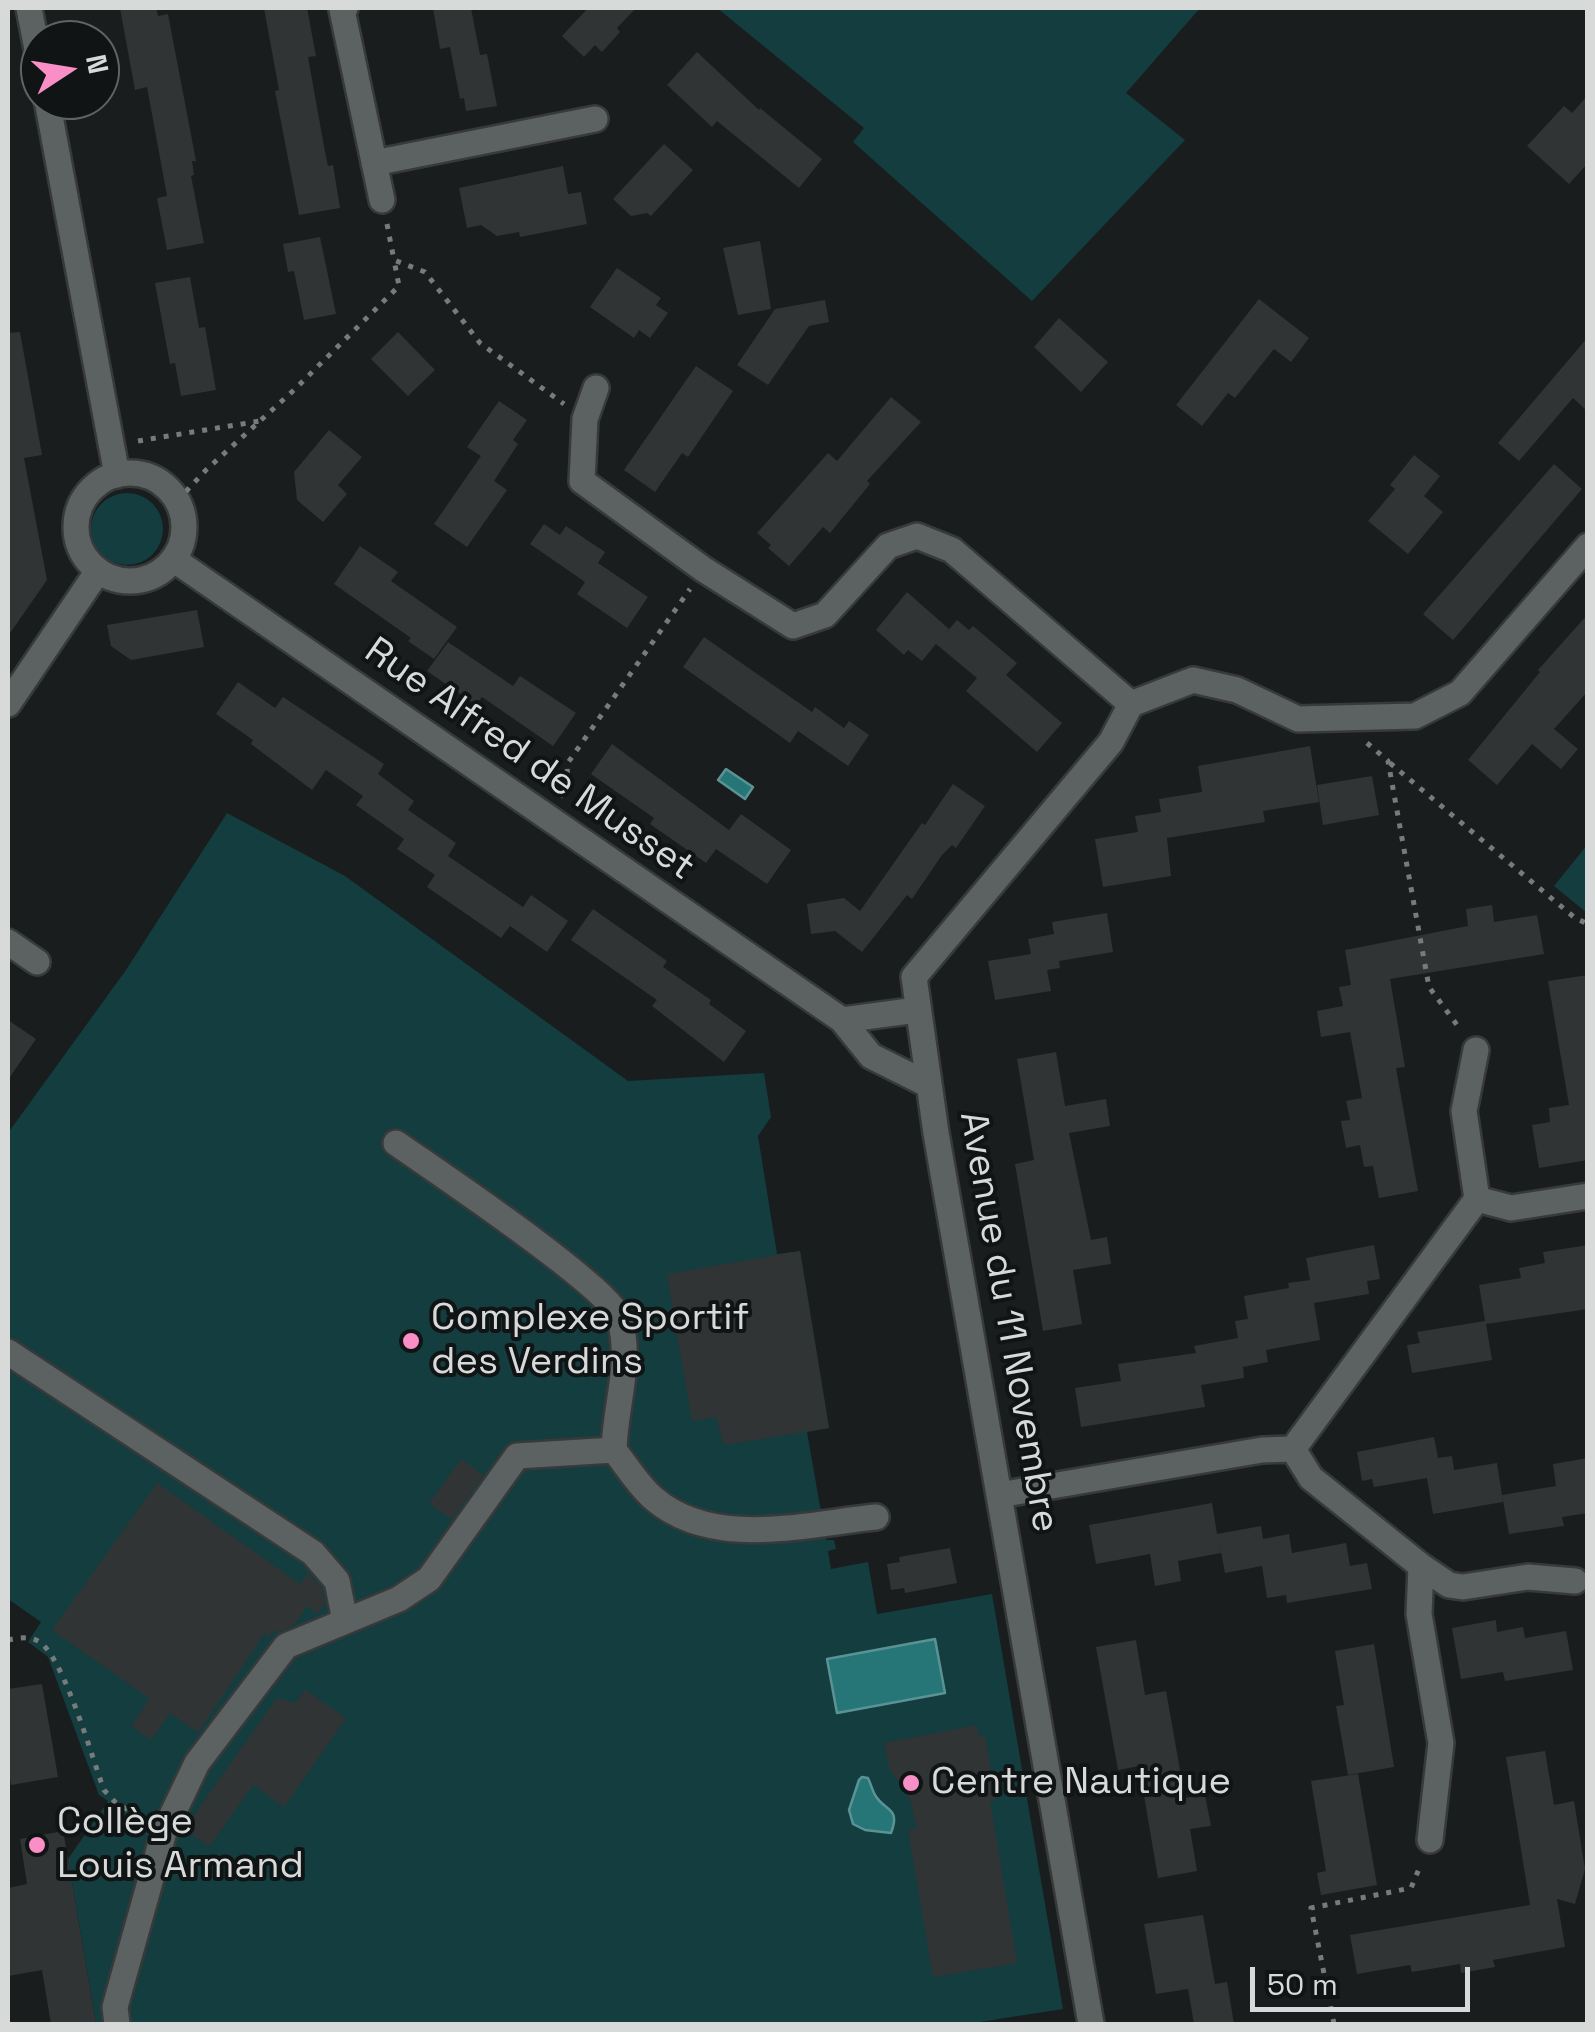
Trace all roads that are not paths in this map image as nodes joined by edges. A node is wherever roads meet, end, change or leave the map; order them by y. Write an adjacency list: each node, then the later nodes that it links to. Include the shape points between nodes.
1 (345, 8): 4 (street)
2 (595, 119): 4 (street)
3 (50, 120): 7 (street)
4 (374, 163): 5 (street)
5 (382, 200)
6 (596, 388): 12 (street, via 586,420 582,481 702,570 793,626 825,615 888,546 916,536 952,550)
7 (117, 474): 9 (street, via 152,478 177,502 183,531); 10 (street, via 91,490 76,516 79,547)
8 (1588, 546): 12 (street, via 1460,692 1415,716 1298,719 1237,690 1193,680)
9 (173, 559): 10 (street, via 130,582); 16 (street, Rue Alfred de Musset)
10 (98, 571): 11 (street)
11 (8, 704)
12 (1131, 704): 15 (street, Avenue du 11 Novembre, via 1111,742 914,976)
13 (8, 942): 14 (street)
14 (37, 962)
15 (918, 1010): 16 (street); 18 (street, Avenue du 11 Novembre)
16 (842, 1020): 18 (street, Rue Alfred de Musset, via 871,1056)
17 (1476, 1050): 21 (street, via 1464,1111)
18 (930, 1085): 25 (street, Avenue du 11 Novembre)
19 (396, 1143): 24 (street, via 570,1267 620,1315 626,1360)
20 (1588, 1196): 21 (street, via 1510,1208)
21 (1477, 1200): 23 (street)
22 (8, 1352): 29 (street, via 313,1553 338,1581)
23 (1293, 1449): 25 (street); 27 (street, via 1312,1478)
24 (614, 1450): 26 (street, via 654,1498 702,1525 755,1530); 29 (street, via 517,1456 429,1579)
25 (999, 1494): 32 (street, Avenue du 11 Novembre)
26 (876, 1517)
27 (1421, 1566): 28 (street, via 1463,1587 1528,1578); 30 (street, via 1419,1614 1441,1743)
28 (1575, 1581)
29 (346, 1621): 31 (street, via 286,1646 196,1764 164,1832 114,2008)
30 (1430, 1840)
31 (117, 2024)
32 (1091, 2024)

